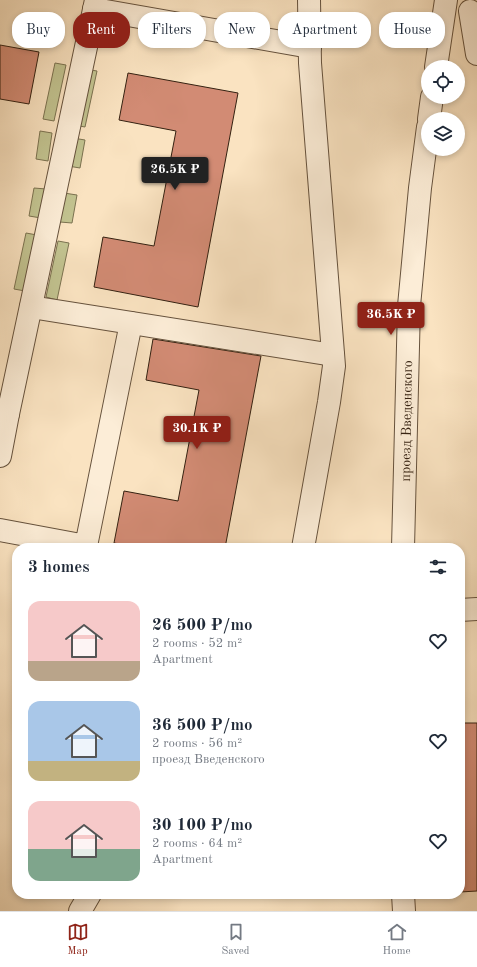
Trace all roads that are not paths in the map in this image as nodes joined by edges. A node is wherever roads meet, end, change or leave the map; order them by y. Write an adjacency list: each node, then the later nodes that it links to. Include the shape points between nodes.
1 (309, 0): 5 (street)
2 (446, 0): 9 (street)
3 (95, 5): 6 (street); 11 (street)
4 (472, 7): 8 (street)
5 (309, 12)
6 (278, 41)
7 (310, 48): 13 (street)
8 (477, 54)
9 (437, 60)
10 (424, 156): 20 (street, проезд Введенского, via 409,306)
11 (31, 307): 12 (street); 14 (street)
12 (131, 323): 13 (street); 18 (street)
13 (333, 355): 19 (street, via 329,402)
14 (4, 413): 15 (street)
15 (0, 456)
16 (0, 530): 17 (street)
17 (68, 543)
18 (90, 543)
19 (304, 543)
20 (403, 543)
21 (477, 609): 22 (street)
22 (465, 610)
23 (87, 899): 25 (street)
24 (404, 899): 26 (street)
25 (80, 911)
26 (404, 911)

